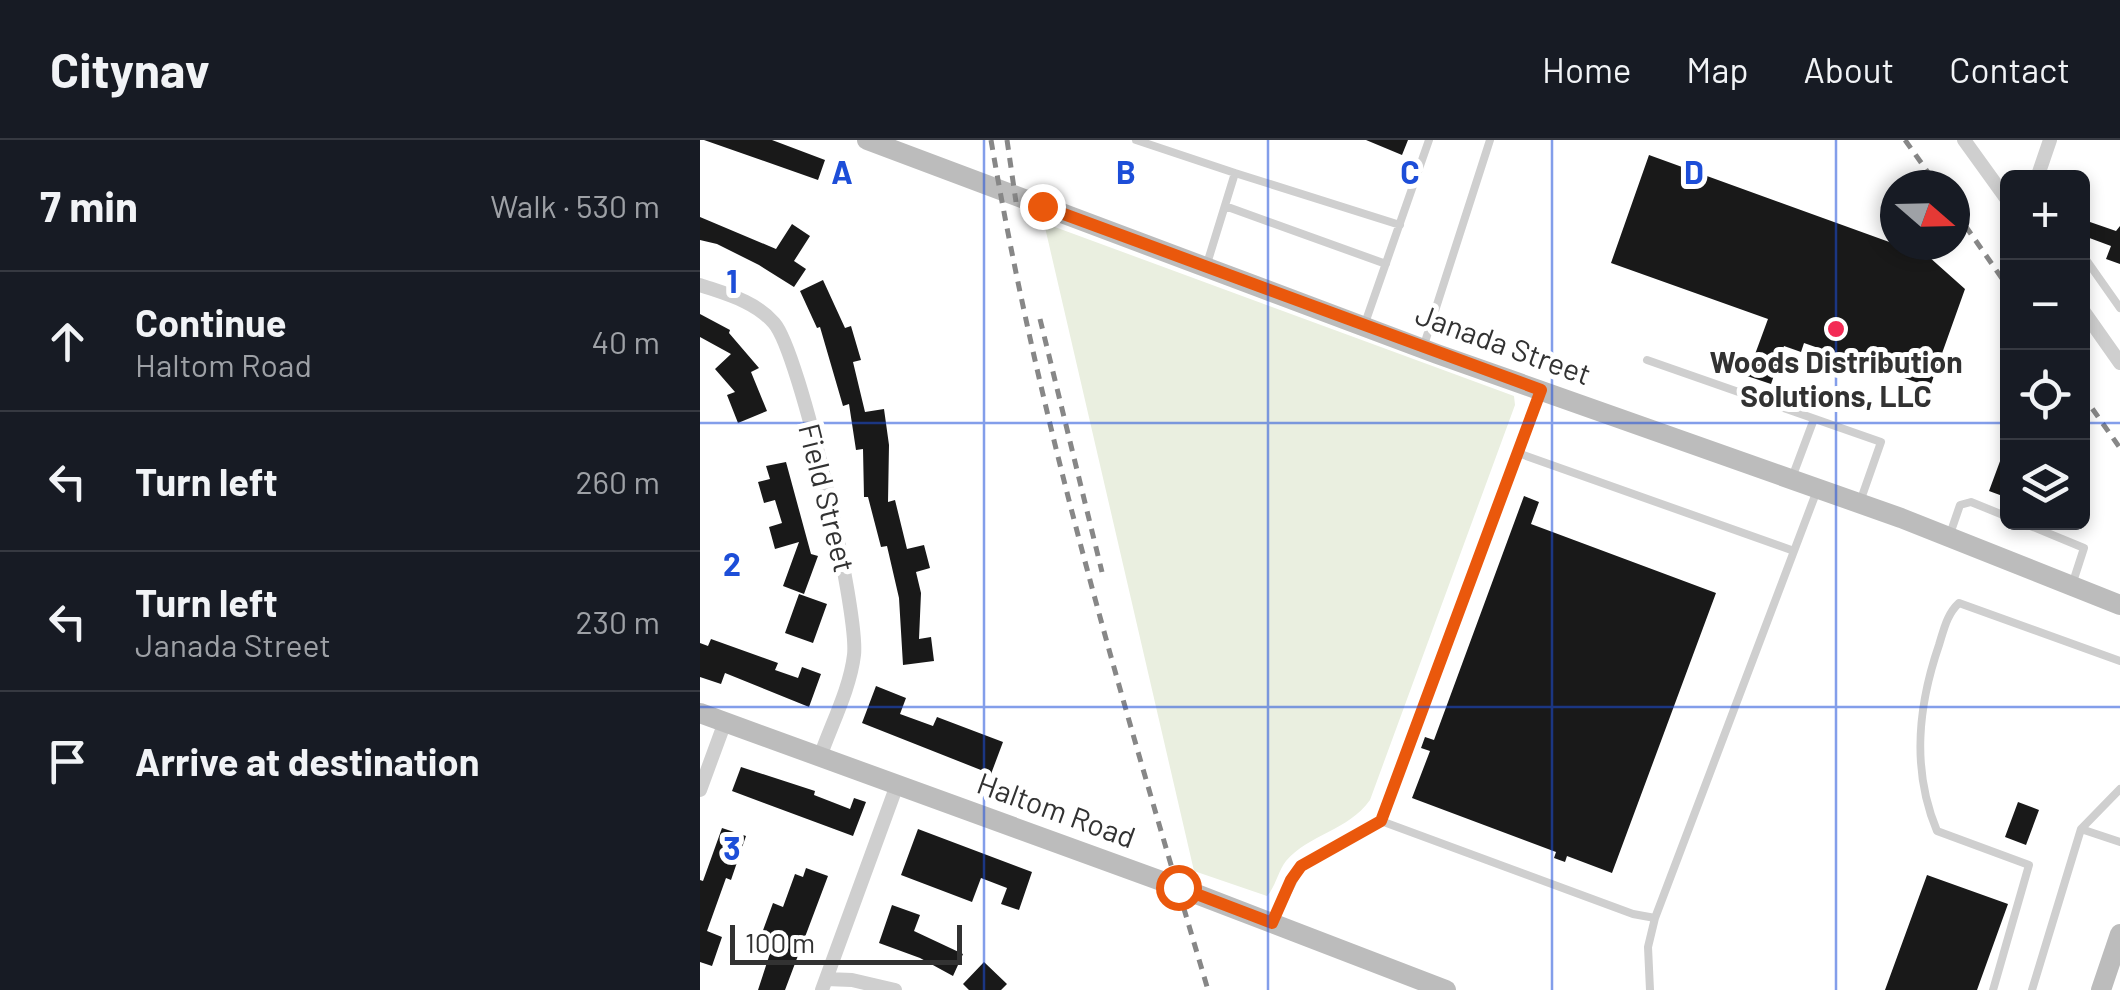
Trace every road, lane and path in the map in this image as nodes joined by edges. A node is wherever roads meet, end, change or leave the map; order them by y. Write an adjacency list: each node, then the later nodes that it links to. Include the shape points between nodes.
1 (867, 140): 14 (street, Janada Street)
2 (1136, 140): 8 (lane)
3 (1430, 140): 11 (lane)
4 (1490, 140): 19 (lane)
5 (1964, 140): 9 (street)
6 (2050, 140): 7 (street)
7 (2039, 170)
8 (1234, 173): 10 (lane); 11 (lane)
9 (2000, 190)
10 (1224, 206): 13 (lane); 14 (lane)
11 (1400, 226): 13 (lane)
12 (2086, 260): 16 (lane)
13 (1386, 264): 18 (lane)
14 (1206, 267): 18 (street, Janada Street)
15 (700, 285): 37 (street, Field Street, via 744,301 776,324 836,528 854,655)
16 (2120, 308)
17 (2090, 319): 20 (street)
18 (1364, 326): 19 (street, Janada Street)
19 (1422, 348): 22 (street, Janada Street)
20 (2118, 355)
21 (1647, 360): 23 (lane)
22 (1541, 390): 24 (lane); 25 (street, Janada Street)
23 (1814, 419): 25 (lane); 27 (lane, via 1881,442)
24 (1518, 452): 31 (lane); 41 (lane)
25 (1792, 479): 26 (street, Janada Street)
26 (1818, 488): 27 (street, Janada Street); 31 (lane)
27 (1860, 503): 30 (street, Janada Street)
28 (2000, 514): 30 (lane, via 1971,502 1960,506)
29 (2040, 530): 32 (lane, via 2084,548)
30 (1949, 537): 32 (street, Janada Street)
31 (1794, 551): 44 (lane)
32 (2072, 585): 33 (street, Janada Street)
33 (2120, 605)
34 (2120, 661): 51 (lane, via 1959,602 1948,619 1920,719 1918,750 1931,818 1936,831 2029,865)
35 (700, 713): 36 (street, Haltom Road)
36 (726, 722): 37 (street, Haltom Road); 40 (street)
37 (820, 757): 38 (street, Haltom Road)
38 (896, 784): 45 (street, Haltom Road); 47 (street)
39 (2120, 789): 42 (lane)
40 (700, 790)
41 (1381, 821): 44 (lane); 45 (lane, via 1301,866)
42 (2081, 829): 43 (lane); 52 (lane)
43 (2120, 842)
44 (1654, 918): 50 (lane)
45 (1272, 923): 49 (street, Haltom Road)
46 (2120, 934): 53 (street)
47 (824, 984): 48 (street, via 852,980)
48 (895, 990)
49 (1446, 990)
50 (1650, 990)
51 (1993, 990)
52 (2032, 990)
53 (2101, 990)

